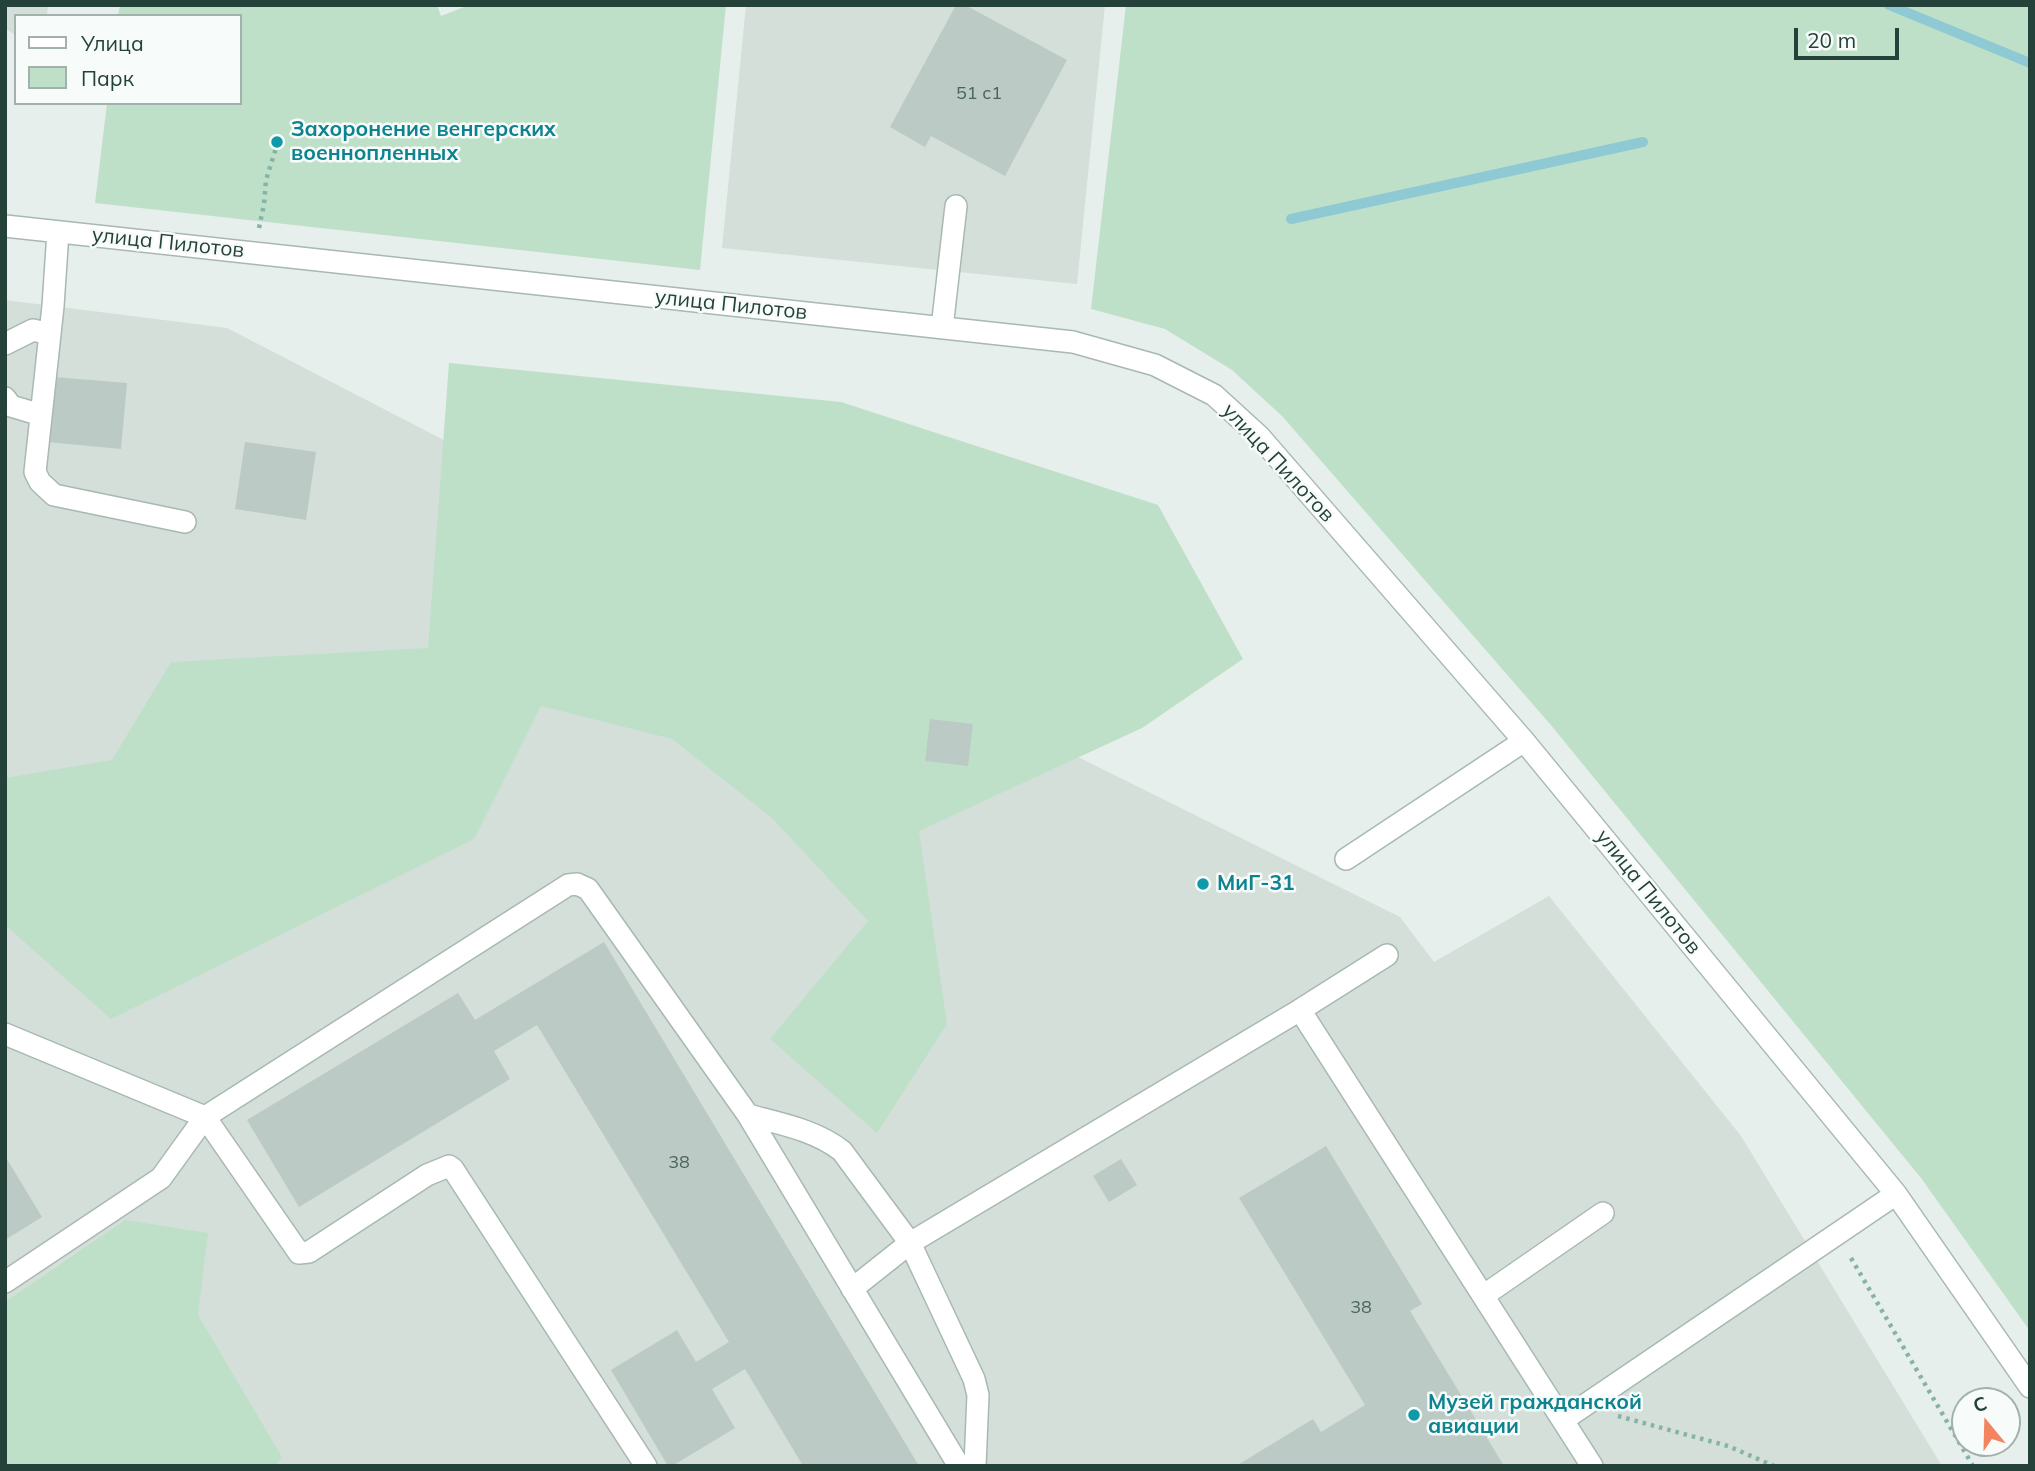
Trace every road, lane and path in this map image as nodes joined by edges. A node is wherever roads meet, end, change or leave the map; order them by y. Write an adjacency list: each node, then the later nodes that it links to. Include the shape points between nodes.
1 (277, 145): 5 (path)
2 (956, 206): 6 (street)
3 (5, 226): 4 (street, улица Пилотов)
4 (58, 232): 5 (street, улица Пилотов); 7 (street)
5 (254, 253): 6 (street, улица Пилотов)
6 (942, 328): 12 (street, улица Пилотов, via 1073,342 1155,365 1214,395 1259,436)
7 (50, 334): 8 (street, via 33,330); 10 (street)
8 (5, 344)
9 (5, 398): 10 (street, via 11,406)
10 (41, 415): 11 (street, via 36,472 54,495)
11 (185, 522)
12 (1524, 741): 13 (street); 19 (street, улица Пилотов)
13 (1346, 859)
14 (1387, 955): 15 (street)
15 (1300, 1010): 22 (street); 25 (street)
16 (5, 1034): 18 (street)
17 (748, 1115): 18 (street, via 587,889 572,883); 22 (street, via 828,1140 842,1151); 24 (street)
18 (205, 1118): 23 (street, via 161,1178); 29 (street, via 296,1251 302,1253 427,1175 443,1167 453,1169)
19 (1896, 1194): 21 (street); 26 (street, улица Пилотов)
20 (1603, 1213): 25 (street)
21 (1837, 1232): 27 (street); 34 (path)
22 (910, 1242): 24 (street); 31 (street, via 974,1379 978,1395)
23 (5, 1282)
24 (852, 1289): 30 (street)
25 (1483, 1296): 28 (street)
26 (2030, 1387)
27 (1582, 1407): 28 (street); 33 (path, via 1728,1446)
28 (1563, 1420): 32 (street)
29 (646, 1466)
30 (959, 1466)
31 (975, 1466)
32 (1592, 1466)
33 (1774, 1466)
34 (1973, 1466)

